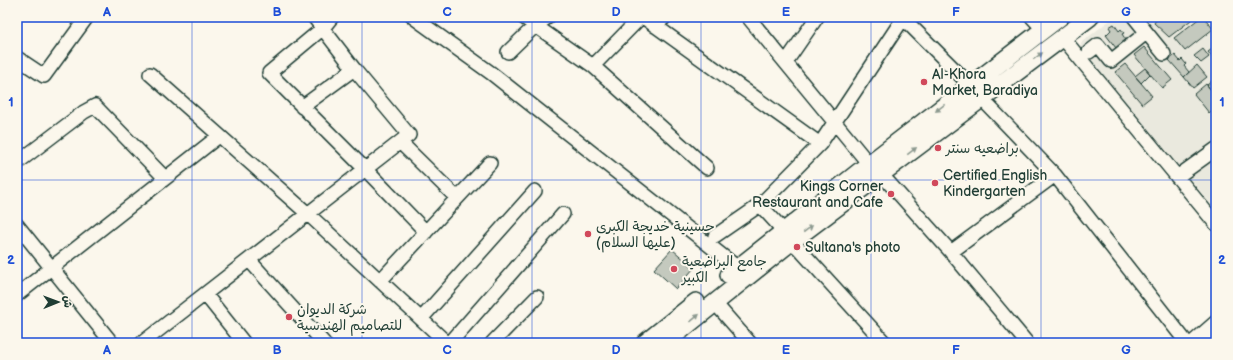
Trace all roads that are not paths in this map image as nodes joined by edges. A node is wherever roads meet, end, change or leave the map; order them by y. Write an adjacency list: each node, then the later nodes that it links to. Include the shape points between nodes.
1 (87, 17): 26 (street, via 44,76)
2 (314, 17): 18 (street)
3 (332, 17): 18 (street)
4 (413, 17): 61 (street, via 490,73)
5 (523, 17): 16 (street)
6 (548, 17): 16 (street)
7 (642, 17): 17 (street); 28 (street)
8 (665, 17): 17 (street)
9 (748, 17): 27 (street)
10 (817, 17): 27 (street)
11 (904, 17): 32 (street); 35 (street)
12 (1032, 17): 19 (street)
13 (1060, 17): 19 (main road)
14 (1090, 17): 21 (main road)
15 (1134, 17): 20 (street)
16 (536, 25): 22 (street); 28 (street)
17 (655, 26): 38 (street)
18 (323, 28): 29 (street); 34 (street, via 269,73)
19 (1044, 30): 25 (main road)
20 (1146, 33): 23 (street, via 1111,61 1098,45); 24 (street)
21 (1063, 38): 30 (main road, one-way to 21); 46 (street)
22 (508, 52)
23 (1089, 52)
24 (1164, 54)
25 (1008, 56): 30 (main road); 32 (main road)
26 (17, 58)
27 (786, 62): 35 (street)
28 (593, 66): 42 (street)
29 (354, 69): 34 (street); 37 (street, via 409,135)
30 (1018, 71): 33 (main road)
31 (150, 74): 36 (street)
32 (970, 85): 44 (main road, one-way to 44)
33 (982, 99): 44 (main road, one-way to 33); 45 (street)
34 (302, 107): 43 (street)
35 (836, 122): 38 (street); 44 (street)
36 (219, 136): 47 (street); 51 (street)
37 (400, 142): 43 (street); 49 (street)
38 (820, 144): 50 (street)
39 (1216, 150): 46 (street)
40 (17, 163): 47 (street, via 95,106)
41 (490, 163): 49 (street)
42 (707, 168)
43 (365, 169): 51 (street); 55 (street)
44 (875, 169): 57 (main road); 58 (street)
45 (1055, 174): 58 (street); 82 (street)
46 (1177, 177): 53 (street)
47 (165, 178): 60 (street)
48 (535, 191): 67 (street)
49 (457, 198): 55 (street)
50 (760, 205): 56 (street); 57 (street)
51 (308, 214): 59 (street); 62 (street)
52 (563, 214): 75 (street)
53 (1216, 224)
54 (17, 225): 60 (street)
55 (426, 232): 62 (street)
56 (715, 236)
57 (788, 236): 61 (main road); 66 (main road); 80 (street)
58 (951, 252): 81 (street)
59 (249, 260): 63 (street); 73 (street)
60 (51, 268): 64 (street); 70 (street)
61 (738, 268): 77 (main road)
62 (380, 281): 67 (street)
63 (205, 294): 71 (street); 72 (street)
64 (17, 295)
65 (537, 297): 76 (street)
66 (714, 302): 78 (main road, one-way to 66); 79 (street)
67 (421, 319): 74 (street)
68 (1216, 322): 83 (street)
69 (1216, 337): 84 (street)
70 (112, 343)
71 (142, 343)
72 (244, 343)
73 (324, 343)
74 (447, 343)
75 (450, 343)
76 (492, 343)
77 (645, 343)
78 (665, 343)
79 (750, 343)
80 (885, 343)
81 (1027, 343)
82 (1187, 343)
83 (1192, 343)
84 (1208, 343)

